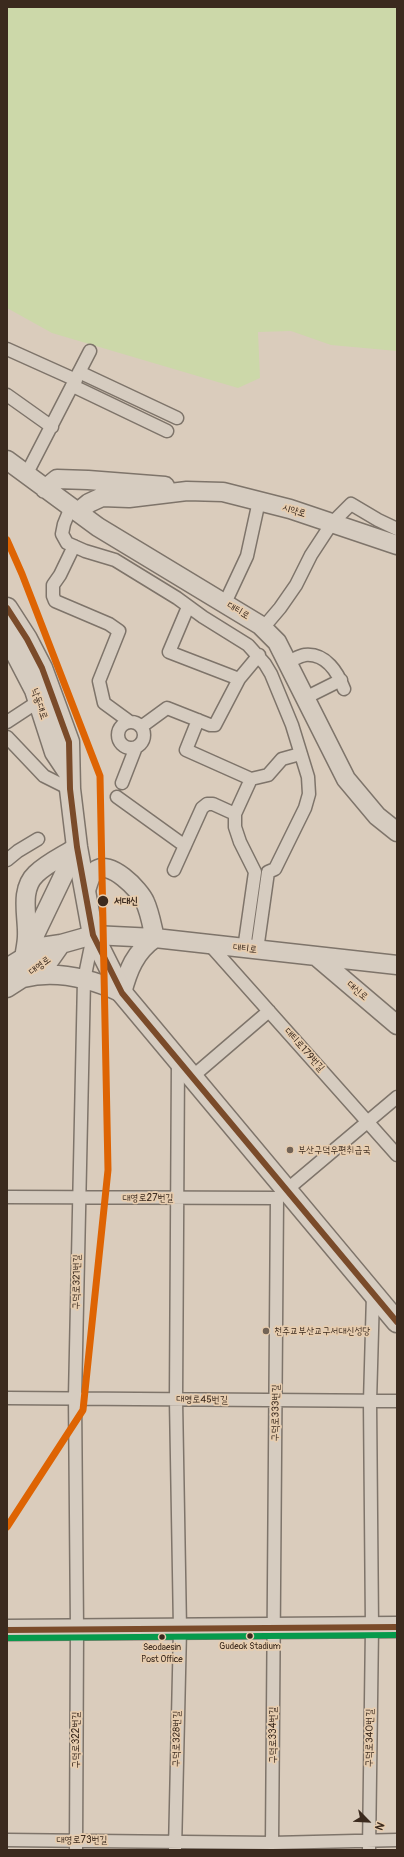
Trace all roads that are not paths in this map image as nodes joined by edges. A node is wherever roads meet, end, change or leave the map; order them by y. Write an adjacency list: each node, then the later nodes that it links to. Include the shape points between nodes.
1 (7, 349): 3 (street)
2 (90, 351): 3 (street)
3 (76, 380): 5 (street); 6 (street); 7 (street)
4 (7, 395): 6 (street)
5 (177, 418)
6 (52, 427): 9 (street)
7 (167, 431)
8 (7, 460): 9 (main road, 대티로)
9 (26, 475): 10 (main road, 대티로)
10 (45, 489): 11 (main road, 시약로, via 57,479 173,487); 13 (main road, 대티로)
11 (187, 491): 12 (main road, 시약로, via 223,492); 13 (main road, 시약로, via 129,498 102,497)
12 (258, 501): 14 (main road, 시약로); 18 (street, via 248,556)
13 (75, 510): 17 (street, via 64,524 62,534 68,543); 18 (main road, 대티로, via 98,527)
14 (332, 523): 15 (street, via 351,504); 16 (main road, 시약로); 21 (street, via 296,584)
15 (397, 529)
16 (397, 545)
17 (74, 546): 19 (street, via 115,560); 30 (street, via 53,585 53,596 55,600 119,631 99,681 104,703)
18 (225, 603): 21 (main road, 대티로)
19 (188, 606): 23 (street, via 248,645); 25 (street, via 169,652)
20 (7, 608): 35 (main road, 낙동대로, via 42,668 57,706 69,742)
21 (263, 628): 24 (main road, 대티로, via 277,642)
22 (7, 636): 27 (main road, 낙동대로)
23 (258, 655): 25 (street); 33 (street, via 271,674 292,725)
24 (287, 662): 26 (main road, 대티로); 26 (street, via 302,656 313,656 331,665 343,684)
25 (239, 679): 28 (street, via 215,725)
26 (305, 698): 39 (main road, 대티로, via 346,779 377,816)
27 (39, 701): 29 (street); 35 (main road, 낙동대로, via 55,752)
28 (198, 720): 30 (street, via 166,708); 34 (street, via 186,750)
29 (7, 722)
30 (136, 724): 32 (street, via 144,734 144,738); 32 (street, via 122,726 118,733 123,745)
31 (7, 737): 35 (street, via 44,776)
32 (136, 747): 36 (street)
33 (300, 754): 34 (street, via 282,759 268,775); 50 (street, via 308,777 309,794 305,808 275,869 268,872)
34 (251, 779): 38 (street)
35 (70, 781): 42 (main road, 낙동대로)
36 (122, 783)
37 (117, 797): 41 (street)
38 (235, 814): 41 (street, via 213,804 207,804 202,808); 50 (street, via 235,827 240,842 255,872)
39 (397, 832)
40 (38, 840): 43 (street)
41 (185, 846): 44 (street)
42 (77, 847): 45 (main road, 낙동대로); 52 (main road); 52 (main road, via 48,864 34,875 29,883 25,911 28,937)
43 (7, 860)
44 (174, 870)
45 (86, 893): 46 (main road, 낙동대로); 47 (main road, via 91,876 96,870 108,868 116,872 137,888)
46 (93, 935): 47 (main road, 대티로); 48 (main road); 56 (street, 구덕로321번길); 58 (main road, 낙동대로)
47 (155, 938): 49 (main road, 대티로); 58 (main road, via 144,945 131,963)
48 (62, 944): 52 (main road, via 41,947); 55 (main road, 대영로, via 49,961)
49 (210, 945): 50 (main road, 대티로); 59 (street, 대티로179번길)
50 (250, 950): 51 (main road, 대티로)
51 (317, 956): 53 (main road, 대티로); 60 (main road, 대신로)
52 (24, 958): 54 (main road)
53 (397, 965)
54 (7, 968)
55 (23, 978): 56 (main road, via 46,974); 57 (main road, 대영로)
56 (84, 980): 58 (main road); 68 (street, 구덕로321번길)
57 (7, 988)
58 (122, 993): 61 (main road, 낙동대로)
59 (269, 1011): 62 (street); 64 (street, 대티로179번길)
60 (397, 1025)
61 (178, 1060): 62 (main road, 낙동대로); 69 (street, 구덕로328번길)
62 (192, 1077): 66 (main road, 낙동대로)
63 (397, 1097): 64 (street)
64 (368, 1122): 65 (street, 대티로179번길); 66 (street)
65 (397, 1155)
66 (282, 1195): 69 (street, 대영로27번길); 70 (main road, 낙동대로); 75 (street, 구덕로333번길)
67 (7, 1198): 68 (street, 대영로27번길)
68 (79, 1198): 69 (street, 대영로27번길); 72 (street, 구덕로321번길)
69 (178, 1198): 74 (street, 구덕로328번길)
70 (373, 1295): 71 (main road, 낙동대로); 77 (street, 구덕로340번길)
71 (397, 1322)
72 (75, 1397): 73 (street, 대영로45번길); 74 (street, 대영로45번길); 83 (street, 구덕로321번길)
73 (7, 1398)
74 (176, 1400): 75 (street, 대영로45번길); 81 (street, 구덕로328번길)
75 (276, 1400): 77 (street, 대영로45번길); 80 (street, 구덕로333번길)
76 (397, 1401): 77 (street, 대영로45번길)
77 (370, 1402): 78 (street, 구덕로340번길)
78 (372, 1627): 79 (main road); 80 (main road); 88 (street, 구덕로340번길)
79 (397, 1627)
80 (273, 1628): 81 (main road); 86 (street, 구덕로334번길)
81 (180, 1629): 83 (main road); 89 (street, 구덕로328번길)
82 (7, 1630): 83 (main road)
83 (77, 1630): 87 (street, 구덕로322번길)
84 (7, 1840): 87 (street, 대영로73번길)
85 (397, 1840): 88 (street, 대영로73번길)
86 (272, 1843): 88 (street, 대영로73번길); 89 (street, 대영로73번길)
87 (76, 1845): 89 (street, 대영로73번길)
88 (369, 1845)
89 (176, 1846)

